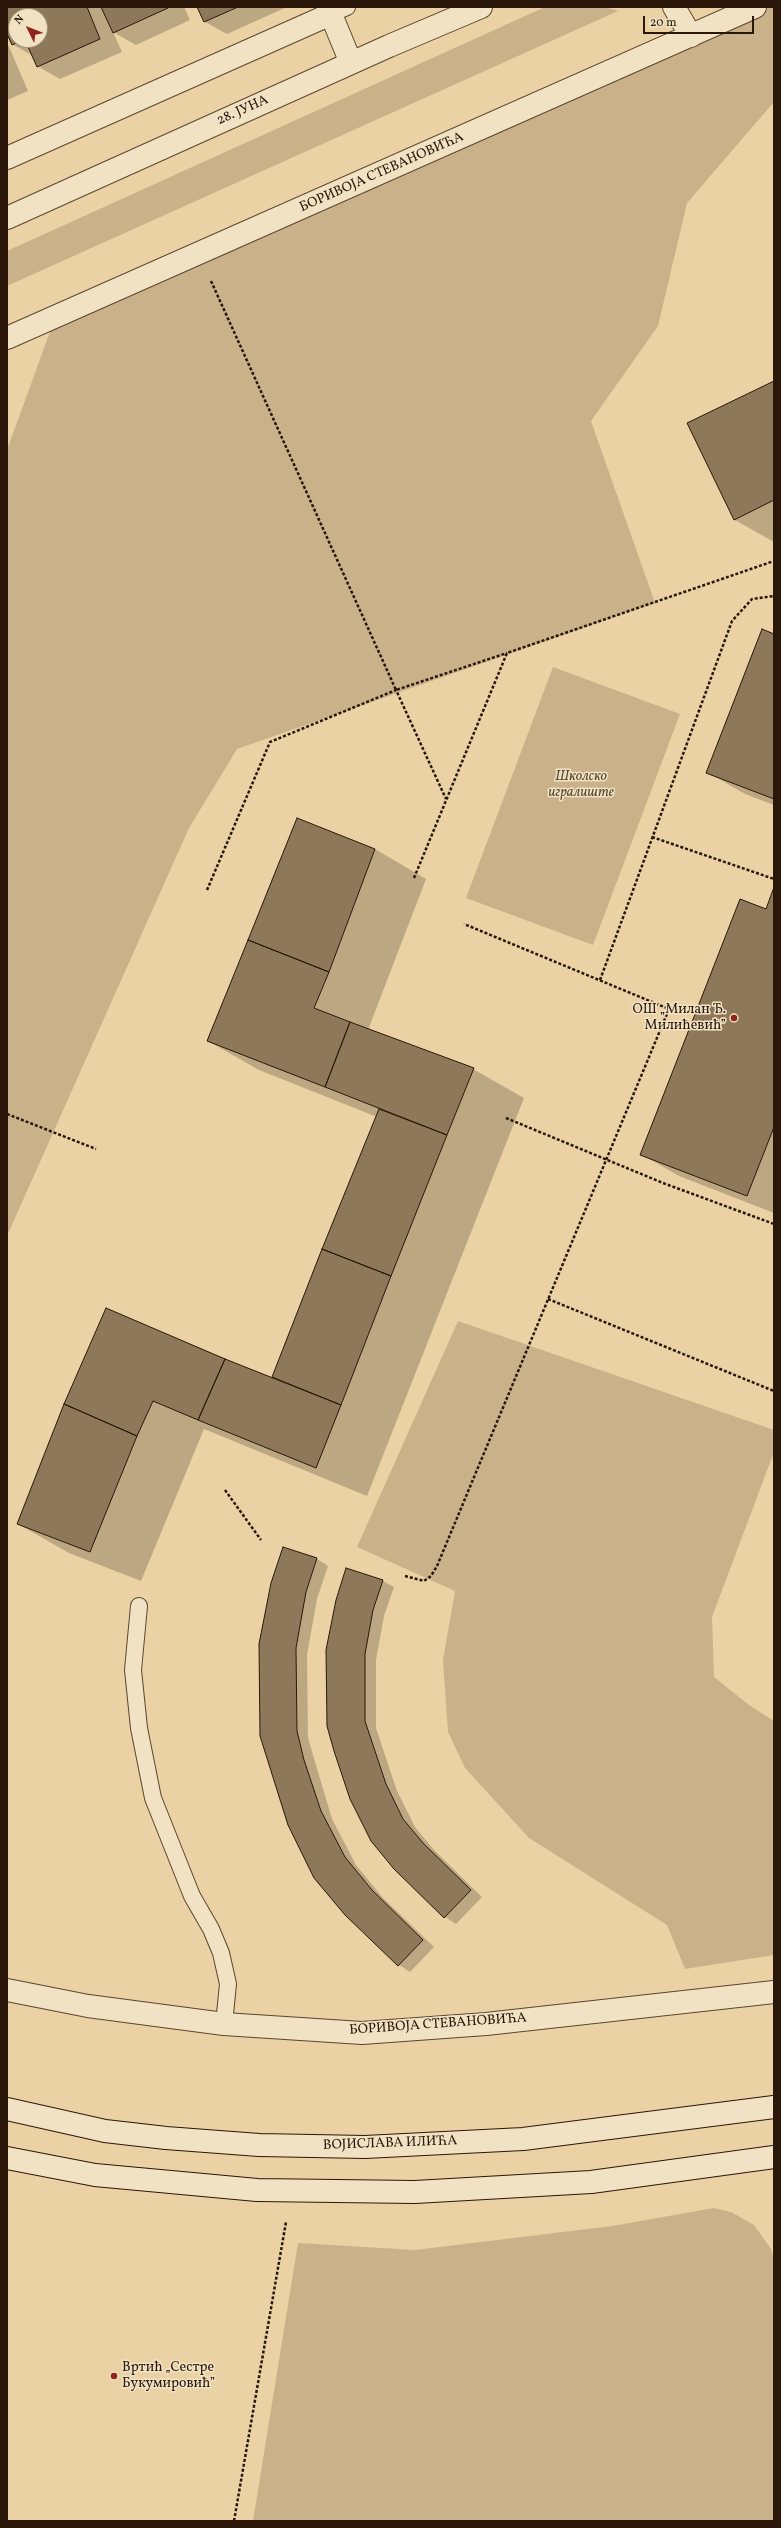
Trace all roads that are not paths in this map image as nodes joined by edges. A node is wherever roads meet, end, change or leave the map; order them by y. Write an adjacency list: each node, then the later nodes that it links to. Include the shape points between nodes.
1 (481, 7): 6 (street, 28. ЈУНА)
2 (674, 7): 5 (street)
3 (756, 7): 5 (street, БОРИВОЈА СТЕВАНОВИЋА)
4 (335, 9): 6 (street); 7 (street)
5 (691, 36): 9 (street, БОРИВОЈА СТЕВАНОВИЋА)
6 (351, 63): 8 (street, 28. ЈУНА)
7 (7, 158)
8 (7, 218)
9 (7, 338)
10 (138, 1606): 13 (lane, via 133,1670 139,1728 153,1798 192,1896 221,1953 228,1984)
11 (7, 1990): 13 (street, БОРИВОЈА СТЕВАНОВИЋА, via 88,2006)
12 (774, 1992): 13 (street, БОРИВОЈА СТЕВАНОВИЋА, via 486,2024 362,2033)
13 (224, 2024)
14 (774, 2107): 15 (street, ВОЈИСЛАВА ИЛИЋА, via 523,2139 365,2147 259,2145 166,2138 105,2131)
15 (7, 2110)
16 (774, 2157): 17 (street, via 591,2182 415,2192 249,2190 95,2175)
17 (7, 2158)

